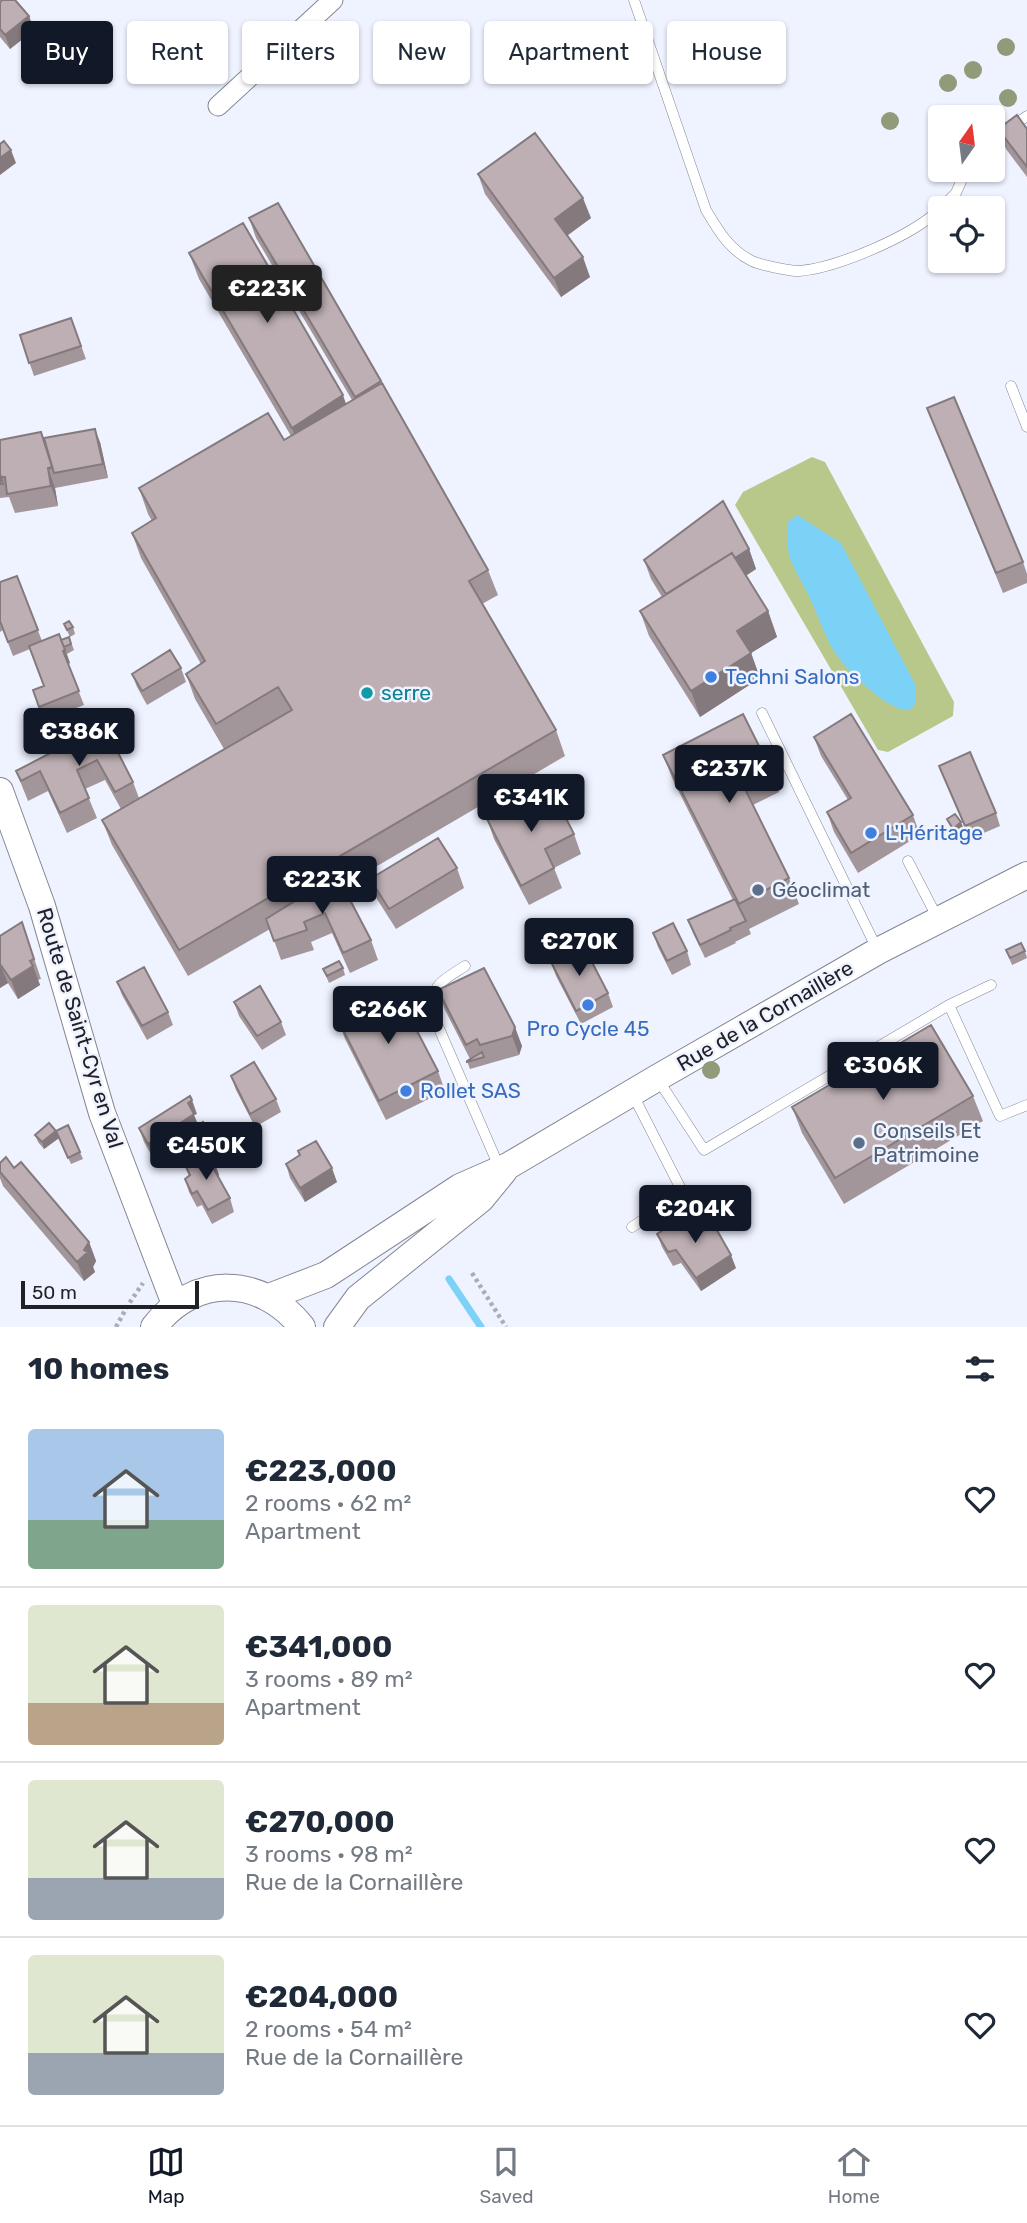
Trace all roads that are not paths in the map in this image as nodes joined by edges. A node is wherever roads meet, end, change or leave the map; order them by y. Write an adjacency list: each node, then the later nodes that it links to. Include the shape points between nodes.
1 (333, 0): 3 (street)
2 (634, 0): 6 (lane, via 706,210 723,239 752,261 797,271 828,265 888,242)
3 (218, 106)
4 (1026, 117): 5 (lane)
5 (1005, 131)
6 (928, 217)
7 (1011, 386): 8 (lane)
8 (1027, 427)
9 (762, 713): 14 (lane)
10 (0, 791): 24 (main road, Route de Saint-Cyr en Val, via 43,906 102,1113)
11 (908, 861): 13 (lane)
12 (1027, 874): 13 (main road, Rue de la Cornaillère)
13 (939, 920): 14 (main road, Rue de la Cornaillère)
14 (878, 951): 18 (main road, Rue de la Cornaillère)
15 (465, 966): 21 (lane, via 436,985 431,1010)
16 (991, 985): 17 (lane)
17 (949, 1005): 18 (lane, via 704,1150); 20 (lane, via 1000,1116)
18 (657, 1078): 19 (main road, Rue de la Cornaillère)
19 (632, 1093): 21 (main road, Rue de la Cornaillère); 22 (lane, via 684,1193)
20 (1027, 1105)
21 (505, 1168): 23 (main road, Rue de la Cornaillère, via 460,1187 326,1275); 27 (main road, Rue de la Cornaillère, via 481,1199 358,1298)
22 (632, 1227)
23 (269, 1297): 24 (main road, via 221,1287); 26 (main road)
24 (175, 1304): 25 (main road)
25 (154, 1327)
26 (302, 1327)
27 (337, 1327)

